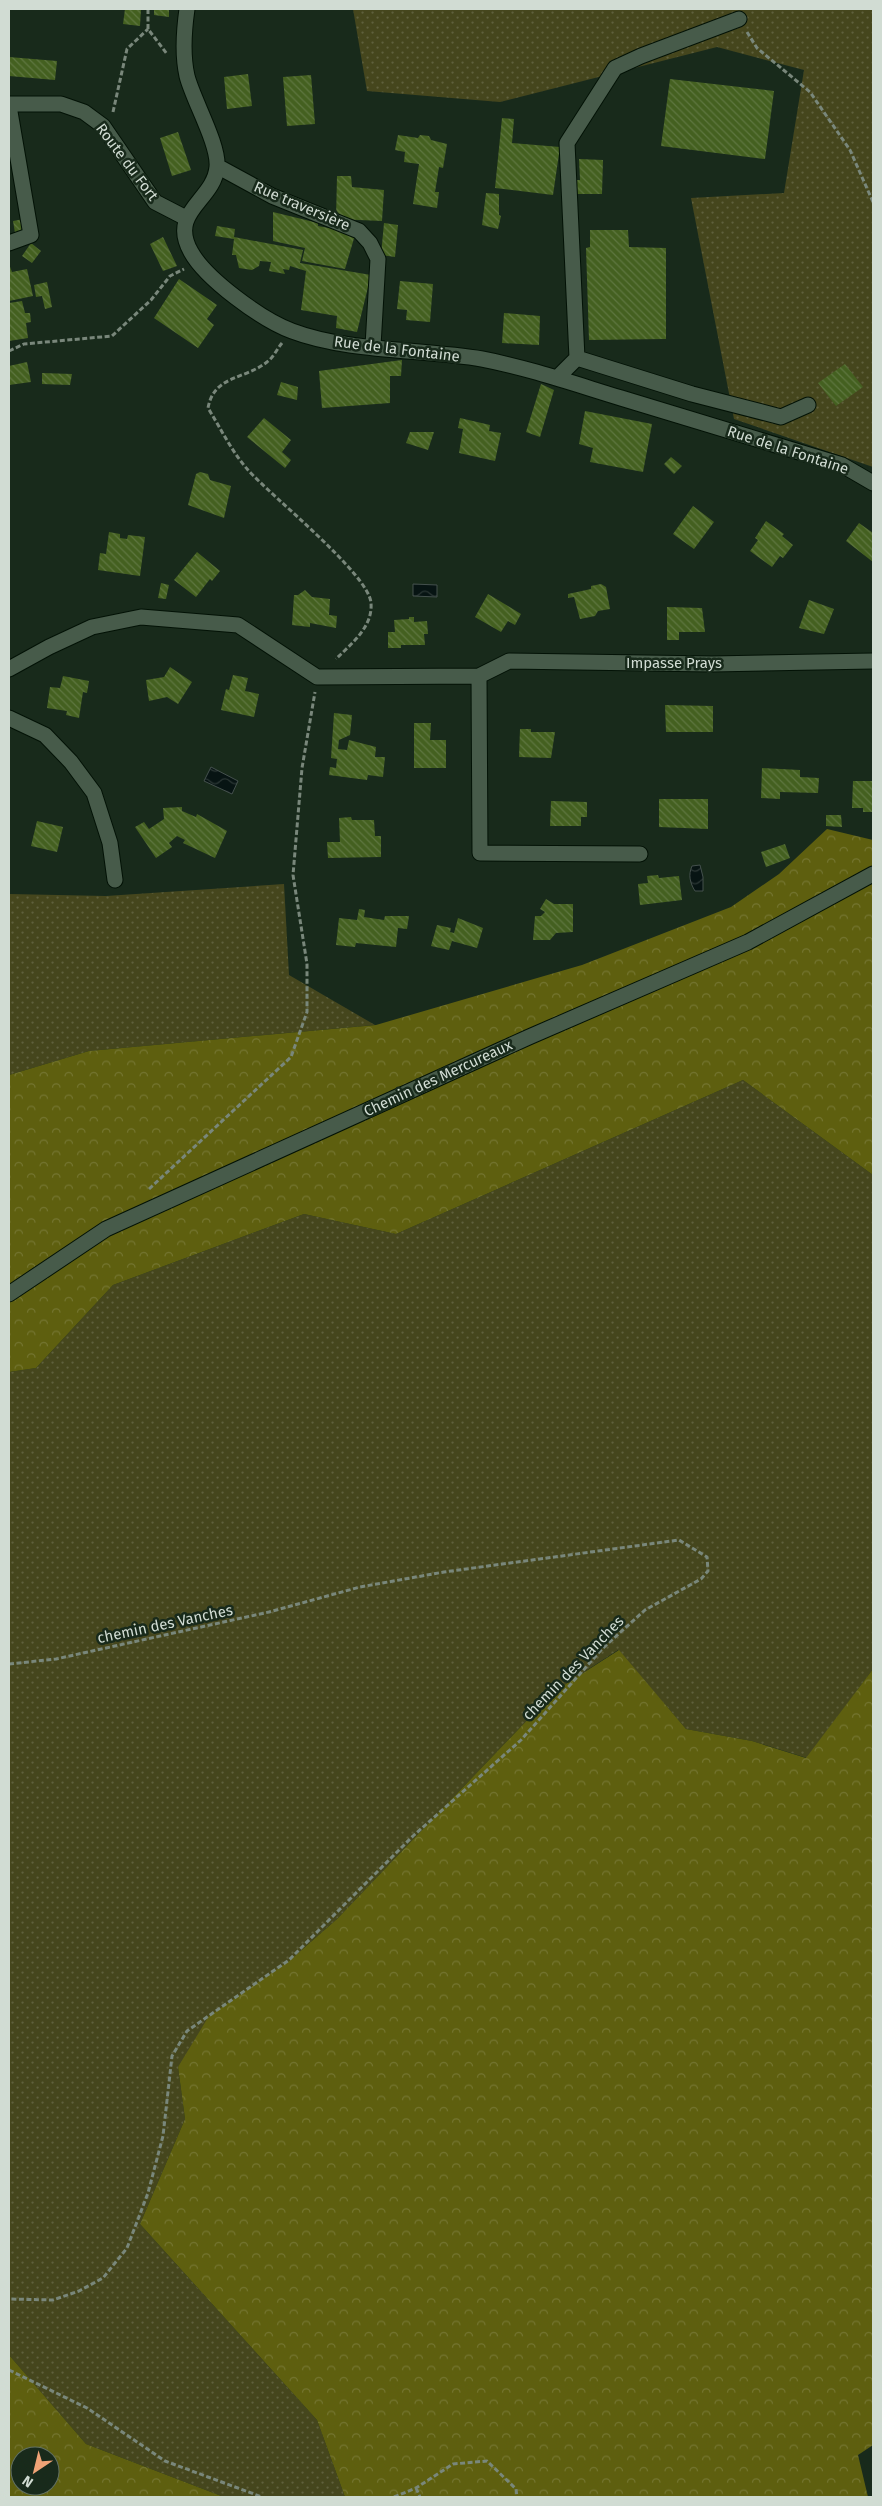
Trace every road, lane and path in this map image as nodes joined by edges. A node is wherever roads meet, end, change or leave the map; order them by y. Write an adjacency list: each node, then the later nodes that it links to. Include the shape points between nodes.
1 (148, 9): 4 (path)
2 (187, 9): 5 (street, via 184,36)
3 (739, 19): 9 (path, via 757,48 810,92 850,150); 16 (street, via 616,68 567,143)
4 (148, 29): 5 (path); 7 (path, via 127,49 113,112)
5 (186, 74): 8 (street, via 214,148)
6 (9, 105): 7 (street, Route du Fort, via 61,104 84,112); 11 (street, via 31,235)
7 (98, 122): 10 (street, Route du Fort, via 155,202)
8 (217, 166): 10 (street, via 212,183); 14 (street, Rue traversière, via 272,196 359,231 370,243 378,259)
9 (873, 202)
10 (186, 218): 12 (street, Rue de la Fontaine, via 184,235)
11 (9, 243)
12 (197, 262): 13 (street, Rue de la Fontaine, via 240,301); 15 (path, via 170,276 151,300 112,336 24,344)
13 (290, 331): 14 (street, Rue de la Fontaine); 23 (path, via 269,362 222,383 211,395 208,408 246,468 329,547 366,588 372,602 371,614 362,632)
14 (373, 346): 17 (street, Rue de la Fontaine, via 482,360)
15 (9, 351)
16 (577, 358): 17 (street); 18 (street, via 692,394 781,417)
17 (557, 378): 19 (street, Rue de la Fontaine, via 842,465)
18 (808, 405)
19 (873, 483)
20 (873, 661): 22 (street, Impasse Prays, via 712,664 509,662)
21 (9, 670): 23 (street, via 92,628 141,617 238,625)
22 (479, 676): 23 (street, Impasse Prays); 25 (street, via 480,853)
23 (318, 677): 28 (path, via 302,768 293,875 307,964 307,1012 291,1057)
24 (9, 718): 27 (street, via 45,735 94,793 110,843)
25 (640, 854)
26 (873, 874): 29 (street, Chemin des Mercureaux, via 748,942 529,1037 106,1229)
27 (115, 880)
28 (142, 1196)
29 (9, 1294)
30 (9, 1664): 31 (path, chemin des Vanches, via 56,1660 269,1612 360,1587 444,1572 679,1540 707,1557 708,1571 701,1580 645,1610 603,1648 521,1740 413,1836 289,1960 187,2031 172,2056 163,2136 148,2193 127,2248 103,2278 52,2300)
31 (9, 2299)
32 (9, 2370): 34 (path, via 87,2408 165,2461)
33 (416, 2488): 35 (path); 36 (path); 37 (path, via 453,2464 487,2461 516,2489)
34 (262, 2497)
35 (394, 2497)
36 (420, 2497)
37 (518, 2497)

